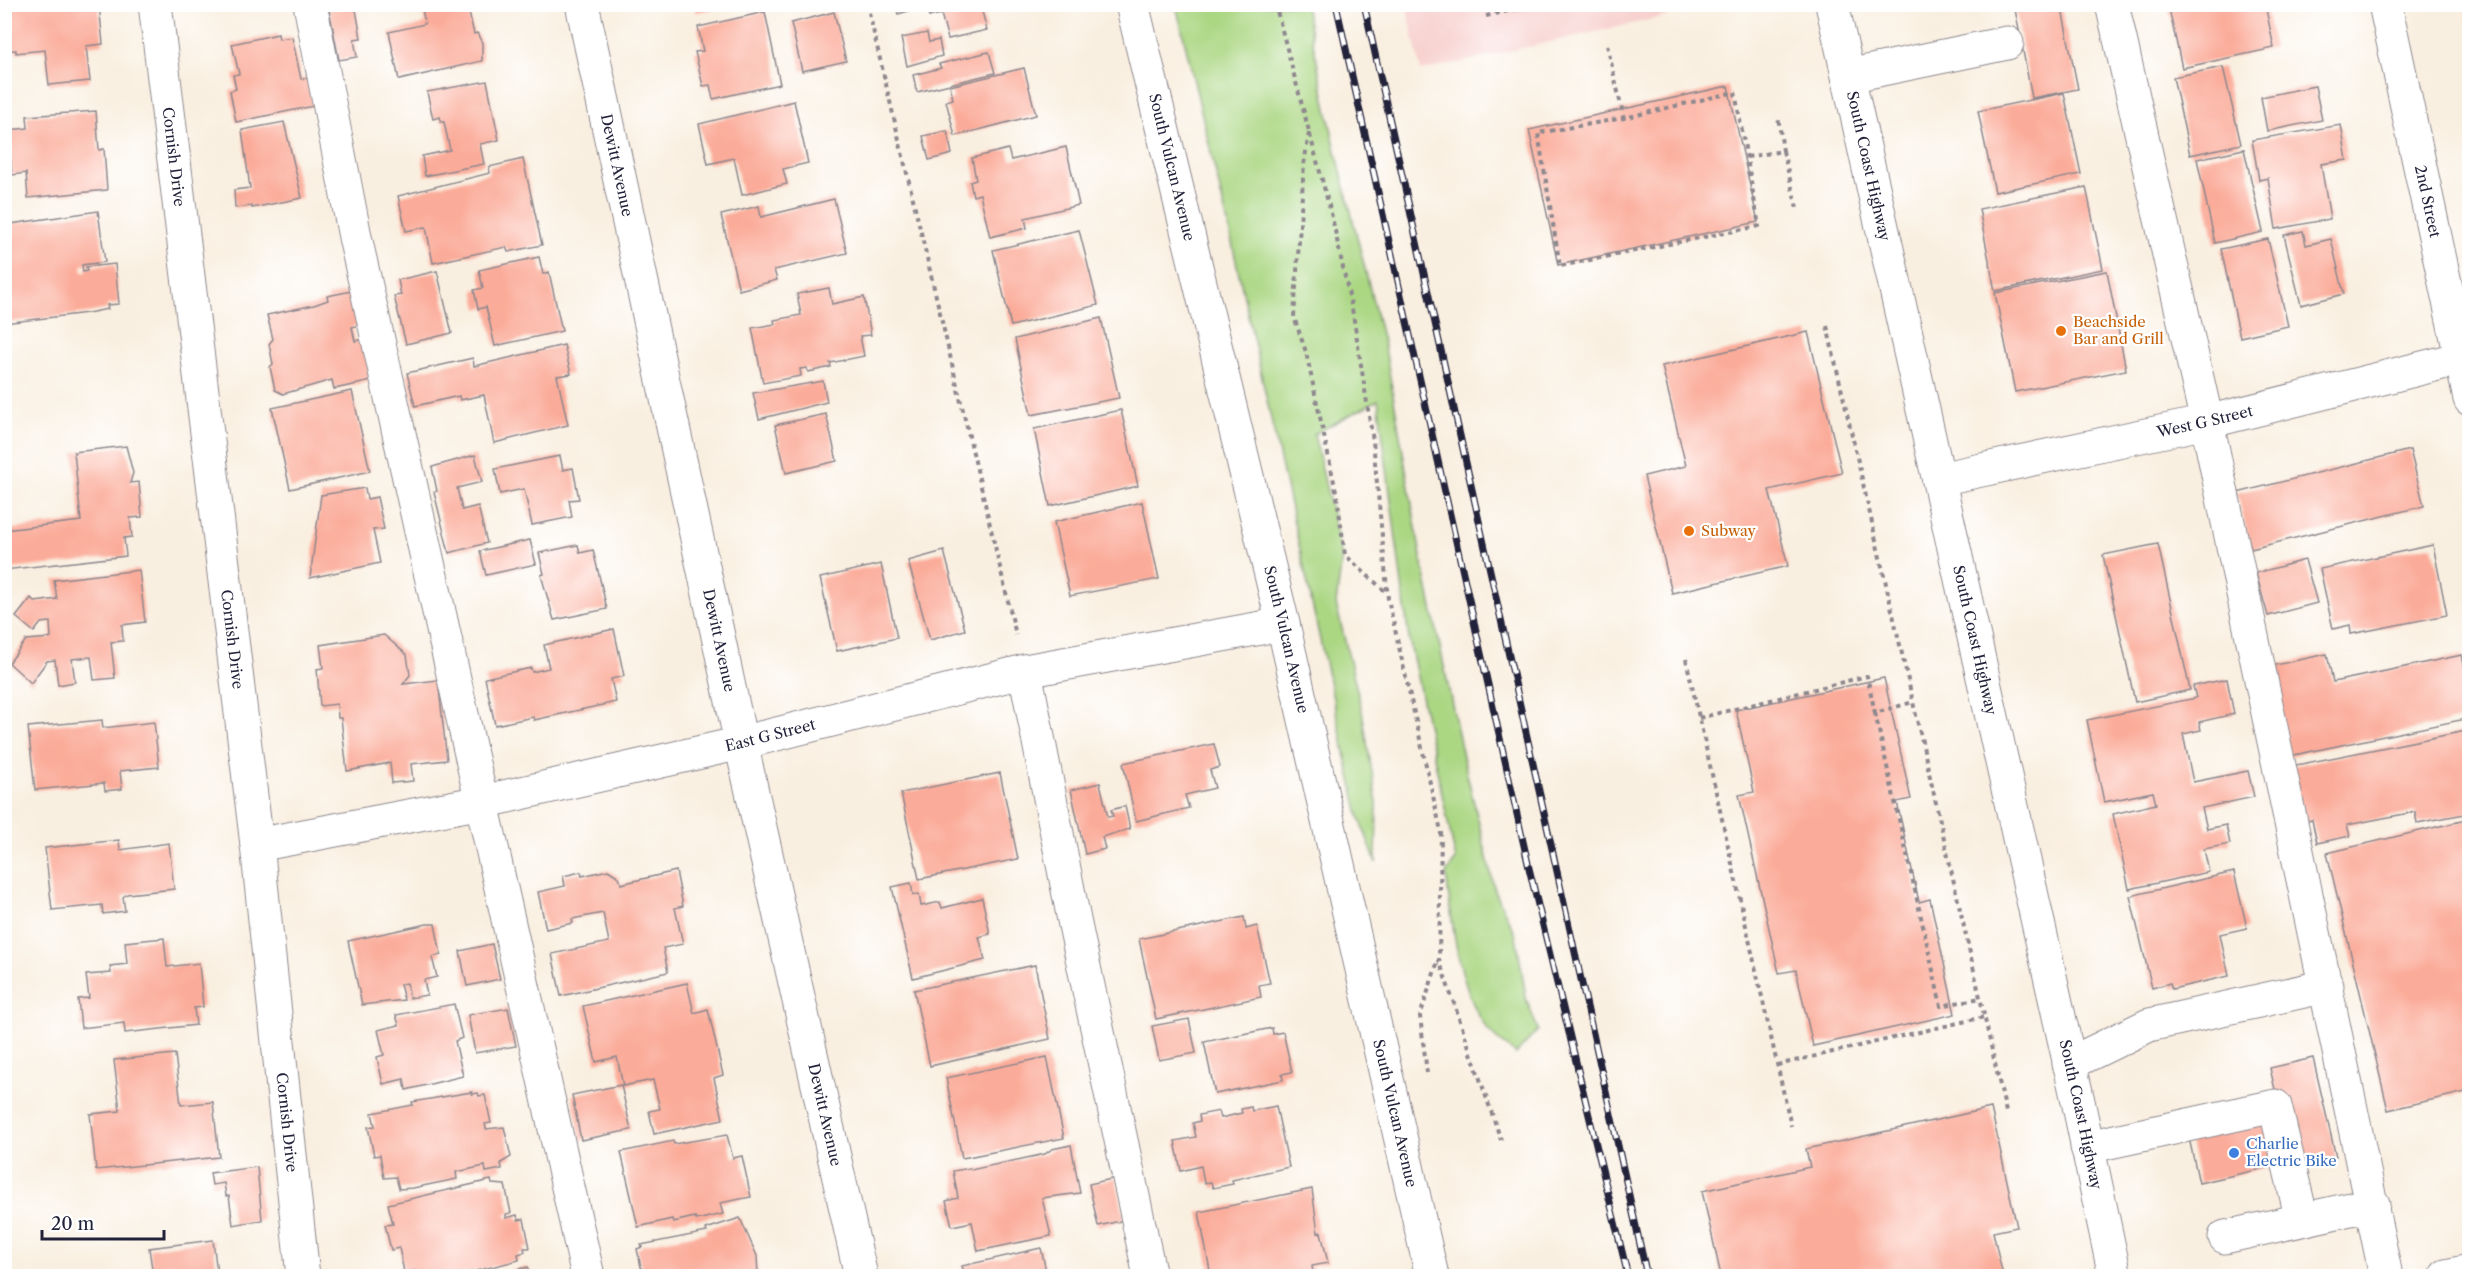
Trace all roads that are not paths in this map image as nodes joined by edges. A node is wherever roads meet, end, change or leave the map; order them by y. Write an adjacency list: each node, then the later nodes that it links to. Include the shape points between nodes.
1 (155, 4): 18 (street, Cornish Drive)
2 (310, 4): 17 (street, via 355,237)
3 (582, 4): 16 (street, Dewitt Avenue)
4 (1132, 4): 14 (street, South Vulcan Avenue)
5 (1832, 4): 9 (street, South Coast Highway)
6 (2112, 4): 12 (street)
7 (2385, 4): 10 (street, 2nd Street)
8 (2007, 44): 9 (street)
9 (1848, 76): 13 (street, South Coast Highway)
10 (2465, 357): 11 (street, 2nd Street); 12 (street, West G Street)
11 (2469, 399)
12 (2206, 422): 13 (street, West G Street); 19 (street)
13 (1939, 479): 20 (street, South Coast Highway)
14 (1283, 624): 15 (street, East G Street); 30 (street, South Vulcan Avenue)
15 (1025, 671): 16 (street, East G Street); 29 (street)
16 (741, 743): 17 (street, East G Street); 28 (street, Dewitt Avenue)
17 (482, 802): 18 (street, East G Street); 27 (street)
18 (257, 845): 26 (street, Cornish Drive)
19 (2327, 986): 20 (street, via 2149,1025); 22 (street)
20 (2069, 1064): 21 (street, South Coast Highway)
21 (2087, 1147): 23 (street, via 2275,1106); 31 (street, South Coast Highway)
22 (2373, 1203): 23 (street); 32 (street)
23 (2302, 1220): 24 (street)
24 (2225, 1237)
25 (2469, 1271): 33 (street)
26 (303, 1276)
27 (588, 1276)
28 (861, 1276)
29 (1150, 1276)
30 (1432, 1276)
31 (2115, 1276)
32 (2386, 1276)
33 (2446, 1276)

